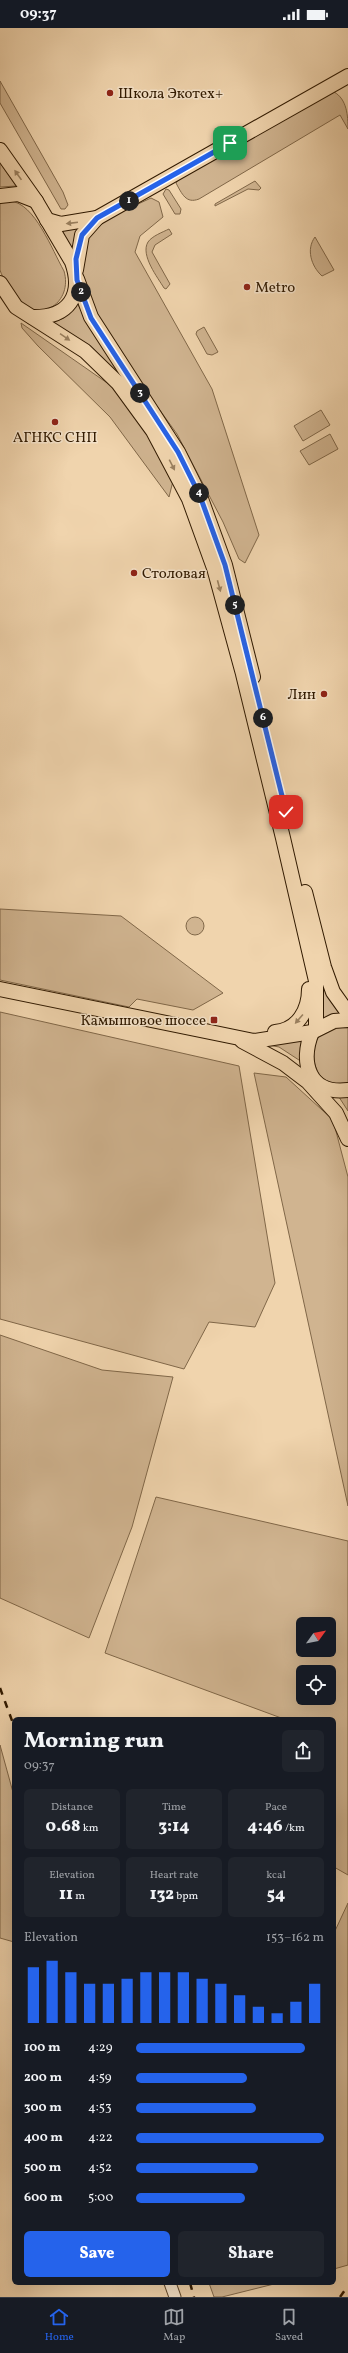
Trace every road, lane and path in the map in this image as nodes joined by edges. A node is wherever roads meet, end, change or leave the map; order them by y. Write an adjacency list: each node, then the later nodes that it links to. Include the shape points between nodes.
1 (348, 76): 5 (main road)
2 (0, 150): 4 (main road, one-way to 2)
3 (0, 196): 4 (main road, via 18,194)
4 (36, 201): 6 (main road)
5 (97, 218): 6 (main road, one-way to 6, via 61,224); 7 (main road, via 82,235)
6 (47, 220): 7 (main road)
7 (76, 276): 9 (main road, via 73,299 66,307 51,316); 11 (main road, via 91,318 178,452 212,527 225,565 245,643)
8 (0, 283): 9 (main road, via 16,307)
9 (32, 317): 10 (main road, one-way to 10, via 85,351 118,383 153,431 189,500 214,568 243,674)
10 (300, 913): 16 (main road, via 316,981); 17 (main road, one-way to 17, via 309,988 306,1011 296,1023 279,1031)
11 (314, 925): 13 (main road, via 321,934 331,967); 14 (main road, via 333,992)
12 (0, 989): 17 (main road)
13 (348, 1001)
14 (348, 1013)
15 (348, 1020): 16 (main road, via 334,1021)
16 (314, 1030): 19 (main road); 20 (main road, via 306,1051)
17 (207, 1032): 18 (main road)
18 (238, 1039): 19 (main road); 24 (main road, via 283,1063 308,1082 336,1112)
19 (254, 1041): 20 (main road)
20 (311, 1075): 21 (main road, via 316,1082)
21 (326, 1088): 22 (main road); 23 (main road)
22 (348, 1090)
23 (348, 1121)
24 (348, 1139)
25 (171, 2285): 26 (street)
26 (175, 2297)

